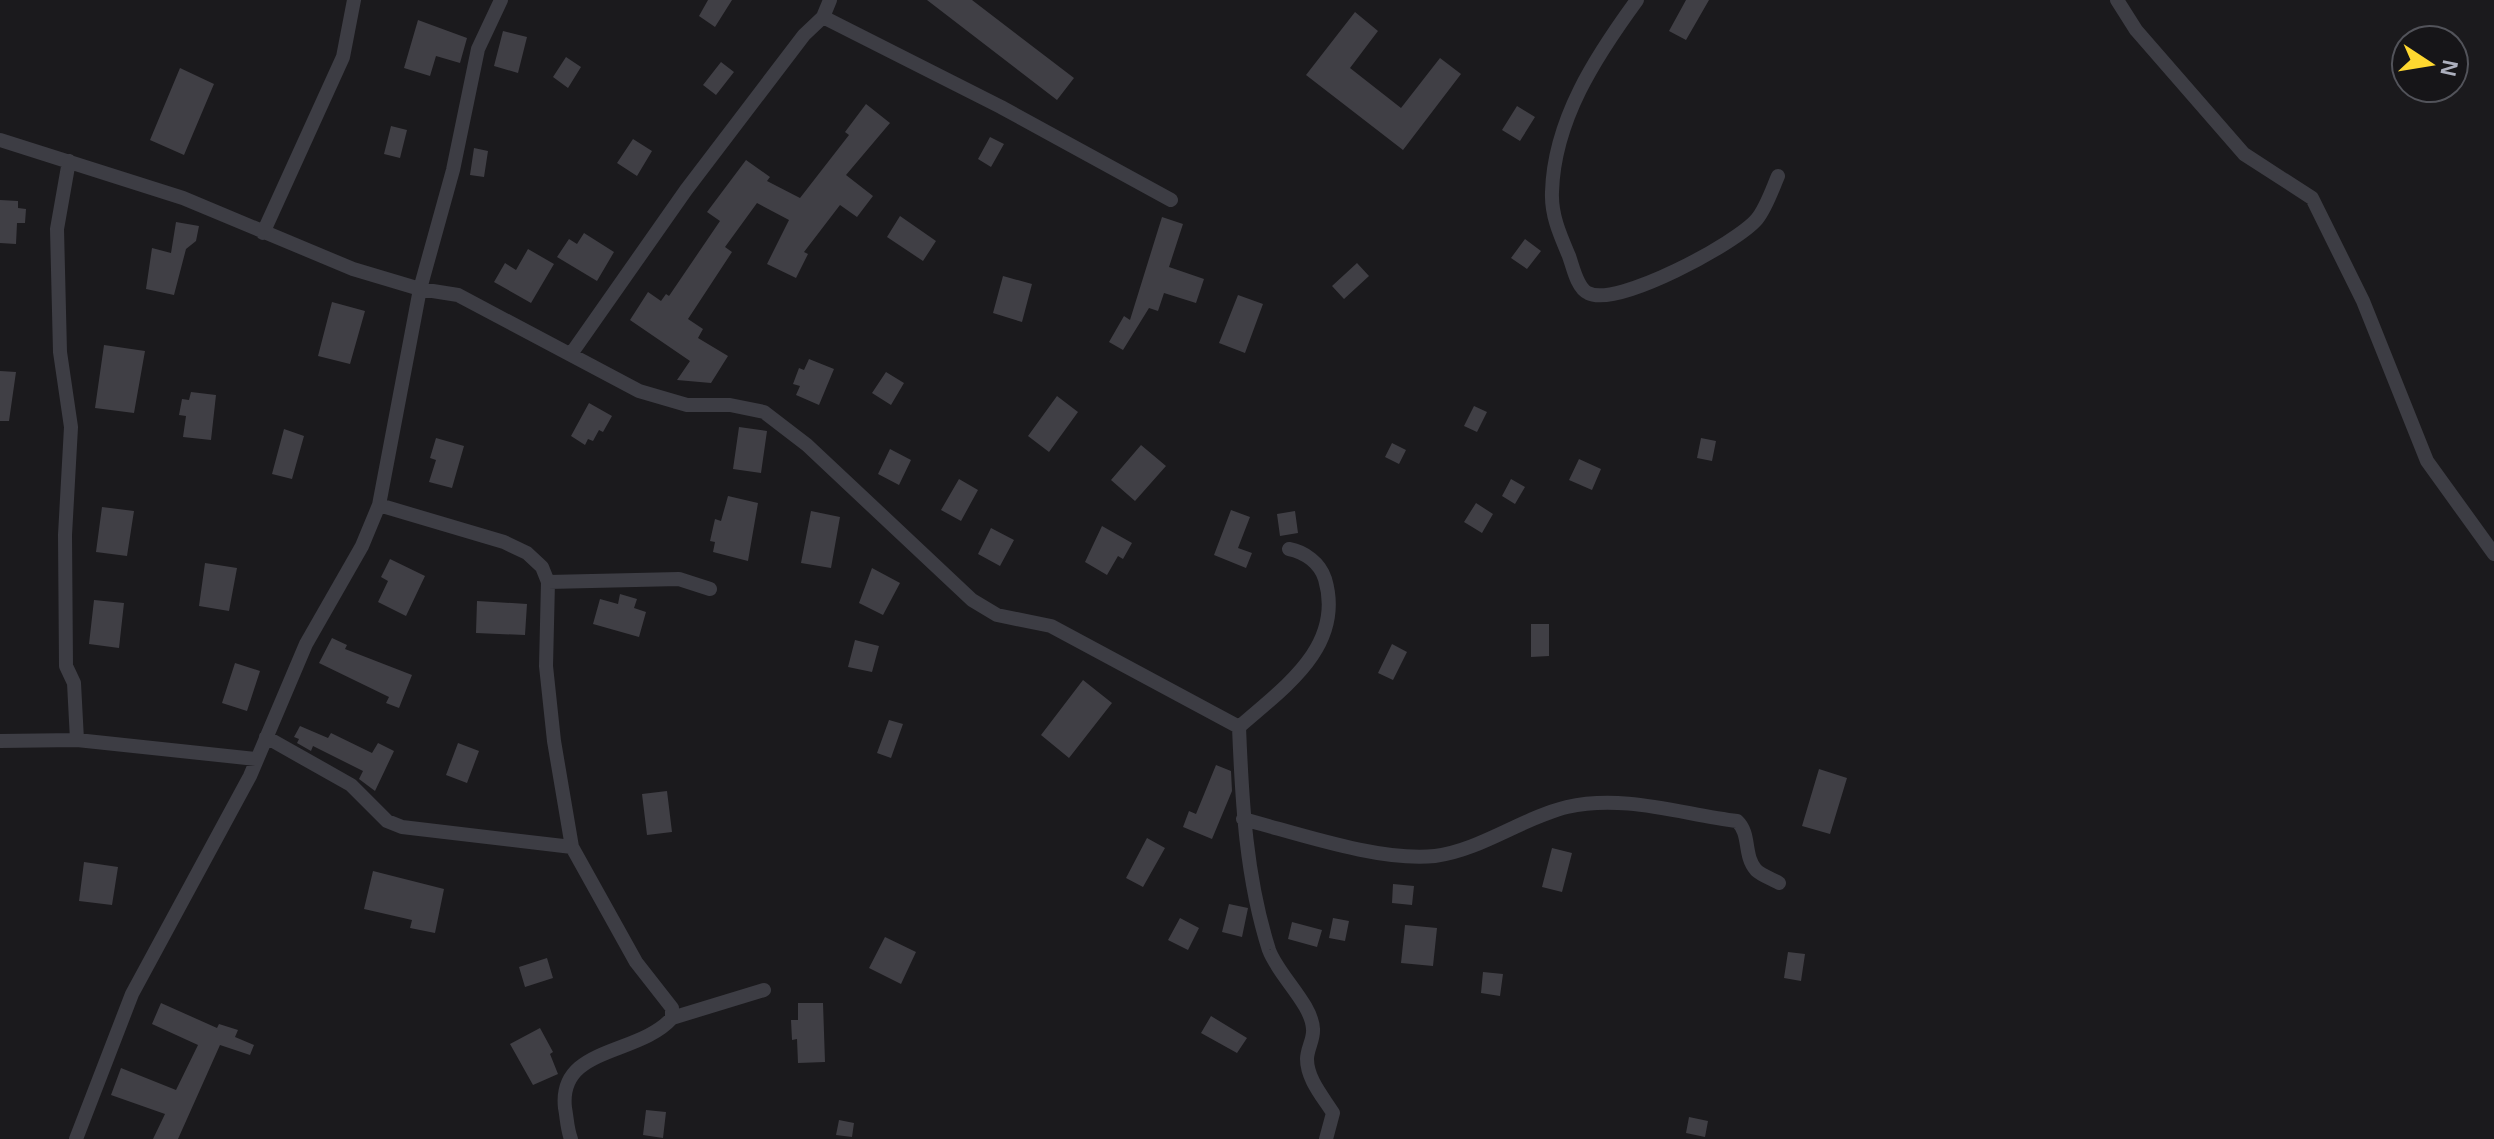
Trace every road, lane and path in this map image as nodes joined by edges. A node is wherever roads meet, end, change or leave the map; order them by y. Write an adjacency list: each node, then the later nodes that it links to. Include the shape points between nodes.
1 (354, 0): 11 (street, via 343,57)
2 (501, 0): 12 (street, via 478,49 453,170)
3 (830, 0): 6 (street)
4 (2117, 0): 16 (street, via 2136,30 2244,154 2312,198 2363,301 2427,461)
5 (1631, 2): 9 (street, via 1576,95 1553,178 1555,223 1580,285 1588,293 1606,296 1736,239 1759,218)
6 (823, 17): 10 (street); 13 (street, via 695,178)
7 (0, 140): 8 (street)
8 (69, 161): 11 (street, via 183,198); 21 (street, via 57,229 60,352 71,427 66,666 74,683)
9 (1778, 176)
10 (1171, 200)
11 (263, 233): 12 (street)
12 (420, 289): 13 (street, via 458,295); 14 (street)
13 (571, 354): 19 (street, via 639,391 687,405 764,412 807,445 972,600 997,615 1051,626)
14 (379, 505): 17 (street, via 504,542 527,553); 20 (street, via 362,546 306,644)
15 (1289, 549): 19 (street, via 1302,552 1322,570 1329,594 1325,633 1302,671)
16 (2494, 554)
17 (548, 582): 18 (street, via 679,579); 25 (street, via 546,666)
18 (710, 589)
19 (1239, 727): 24 (street)
20 (266, 737): 23 (street); 25 (street, via 351,785 387,821 402,827)
21 (77, 740): 22 (street); 23 (street)
22 (0, 741)
23 (256, 759): 29 (street, via 132,994)
24 (1243, 819): 26 (street, via 1340,845 1434,856 1567,807 1630,802 1737,821 1757,871); 31 (street, via 1260,921 1275,966 1313,1029 1309,1075 1333,1113)
25 (572, 847): 28 (street, via 636,962 672,1008)
26 (1779, 883)
27 (764, 990): 28 (street)
28 (672, 1018): 30 (street, via 659,1033 593,1059 567,1078 563,1090)
29 (76, 1139)
30 (571, 1139)
31 (1326, 1139)

